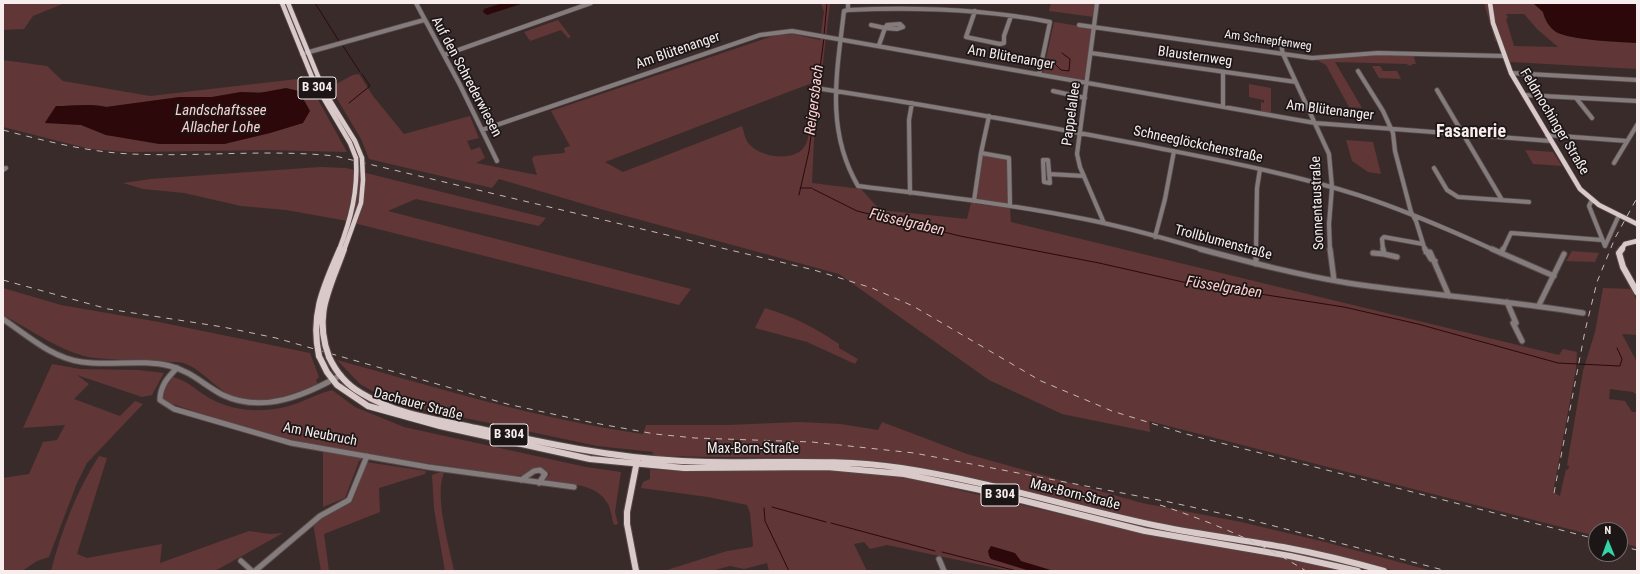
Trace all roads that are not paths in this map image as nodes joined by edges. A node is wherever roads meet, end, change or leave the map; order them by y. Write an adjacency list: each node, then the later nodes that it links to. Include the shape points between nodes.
1 (282, 3): 20 (main road, Dachauer Straße / B 304)
2 (288, 3): 18 (main road, Dachauer Straße / B 304)
3 (416, 3): 11 (street, Auf den Schrederwiesen)
4 (591, 3): 22 (street)
5 (848, 3): 8 (street)
6 (1097, 3): 14 (street, Pappelallee)
7 (1490, 3): 23 (main road, Feldmochinger Straße, via 1493,23)
8 (848, 10): 9 (street, via 920,8); 15 (street, via 844,11)
9 (974, 11): 10 (street); 10 (street, via 966,37 1000,44 1004,43)
10 (1011, 16): 27 (street, via 1050,22)
11 (424, 20): 18 (street); 22 (street, Auf den Schrederwiesen)
12 (871, 25): 17 (street, via 885,27)
13 (1079, 25): 14 (street, Am Schnepfenweg)
14 (1094, 27): 19 (street, Pappelallee); 21 (street, Am Schnepfenweg)
15 (841, 39): 17 (street, Am Blütenanger); 33 (street); 47 (street, Am Blütenanger, via 792,31 760,34)
16 (1280, 40): 21 (street, Sonnentaustraße)
17 (879, 45): 27 (street, Am Blütenanger)
18 (308, 52): 20 (street); 43 (main road, Dachauer Straße / B 304, via 324,91)
19 (1091, 53): 25 (street, Blausternweg); 29 (street, Pappelallee)
20 (302, 54): 43 (main road, Dachauer Straße / B 304, via 320,93)
21 (1283, 54): 23 (street, Am Schnepfenweg, via 1315,58 1378,53); 30 (street, Sonnentaustraße)
22 (444, 56): 47 (street, Auf den Schrederwiesen)
23 (1504, 56): 26 (main road, Feldmochinger Straße)
24 (1358, 71): 46 (street)
25 (1223, 72): 30 (street, Blausternweg); 40 (street)
26 (1511, 73): 28 (street); 35 (main road, Feldmochinger Straße)
27 (1039, 74): 29 (street, Am Blütenanger)
28 (1637, 80)
29 (1087, 82): 36 (street, Pappelallee); 40 (street, Am Blütenanger)
30 (1296, 82): 44 (street, Sonnentaustraße)
31 (822, 89): 33 (street, Schneeglöckchenstraße)
32 (1437, 90): 49 (street)
33 (837, 91): 39 (street, Schneeglöckchenstraße); 63 (street, Trollblumenstraße, via 837,122 842,152 858,186)
34 (1052, 91): 36 (street)
35 (1524, 95): 37 (street); 50 (main road, Feldmochinger Straße)
36 (1085, 98): 48 (street, Pappelallee)
37 (1576, 98): 38 (street); 42 (street)
38 (1637, 101)
39 (912, 103): 41 (street, Schneeglöckchenstraße); 63 (street, via 909,120)
40 (1223, 106): 44 (street, Am Blütenanger)
41 (989, 116): 48 (street, Schneeglöckchenstraße); 54 (street)
42 (1592, 118)
43 (340, 119): 55 (main road, Dachauer Straße / B 304)
44 (1315, 123): 46 (street, Am Blütenanger); 62 (street, Sonnentaustraße, via 1329,152)
45 (1637, 125): 52 (street)
46 (1392, 129): 49 (street, Am Blütenanger); 70 (street, via 1397,144 1395,151)
47 (482, 130): 56 (street, Auf den Schrederwiesen)
48 (1080, 133): 53 (street, Schneeglöckchenstraße); 61 (street, Pappelallee, via 1077,158)
49 (1464, 134): 51 (street, Am Blütenanger); 64 (street)
50 (1547, 135): 51 (main road, Feldmochinger Straße); 52 (street)
51 (1550, 141): 65 (main road, Feldmochinger Straße, via 1580,189)
52 (1627, 141): 57 (street)
53 (1174, 151): 59 (street, Schneeglöckchenstraße); 73 (street)
54 (981, 153): 66 (street); 68 (street, via 1009,158)
55 (359, 158): 93 (main road, Dachauer Straße / B 304, bridge, via 363,180 361,203 323,307 321,327 332,365); 94 (main road, Dachauer Straße / B 304, bridge, via 355,202 316,312 315,328 319,356)
56 (497, 161)
57 (1614, 163)
58 (1434, 168): 64 (street, via 1451,194 1458,197)
59 (1260, 169): 62 (street, Schneeglöckchenstraße); 82 (street, via 1257,188)
60 (1049, 174): 60 (street, via 1048,160 1043,160 1044,182 1050,183); 61 (street)
61 (1084, 176): 71 (street, Pappelallee)
62 (1332, 187): 70 (street, Schneeglöckchenstraße); 84 (street, Sonnentaustraße, via 1329,228)
63 (910, 193): 66 (street, Trollblumenstraße)
64 (1502, 200): 67 (street)
65 (1592, 200): 69 (main road, Feldmochinger Straße); 74 (street, via 1589,206)
66 (974, 201): 68 (street, Trollblumenstraße)
67 (1529, 202)
68 (1010, 206): 71 (street, Trollblumenstraße)
69 (1619, 215): 72 (main road, Feldmochinger Straße); 74 (street, via 1605,246)
70 (1413, 216): 76 (street); 78 (street, Schneeglöckchenstraße)
71 (1104, 223): 73 (street, Trollblumenstraße)
72 (1637, 224)
73 (1155, 236): 82 (street, Trollblumenstraße)
74 (1602, 240): 78 (street, via 1514,233 1510,235)
75 (1637, 241): 85 (main road, via 1625,244 1619,253 1623,267)
76 (1423, 244): 79 (street, via 1384,237); 86 (street, via 1426,252 1430,252 1435,261)
77 (1373, 253): 79 (street)
78 (1501, 253): 83 (street, Schneeglöckchenstraße)
79 (1384, 254): 81 (street)
80 (1564, 254): 83 (street)
81 (1397, 257)
82 (1256, 264): 84 (street, Trollblumenstraße)
83 (1554, 276): 88 (street)
84 (1334, 280): 86 (street, Trollblumenstraße, via 1373,288)
85 (1637, 292)
86 (1449, 296): 87 (street, Trollblumenstraße)
87 (1507, 302): 88 (street, Trollblumenstraße); 91 (street)
88 (1539, 305): 89 (street, Trollblumenstraße)
89 (1583, 313)
90 (3, 319): 92 (street, via 54,353 72,360 103,364 152,363)
91 (1522, 341)
92 (177, 368): 94 (street, via 197,377 230,398 252,402 287,399); 95 (street, Am Neubruch, via 159,392 160,400 174,409 291,443)
93 (341, 375): 94 (street); 96 (main road, Dachauer Straße / B 304, via 362,394 402,410 568,447)
94 (333, 380): 97 (main road, Dachauer Straße / B 304, via 368,406 397,415 590,459)
95 (367, 456): 98 (street, Am Neubruch); 103 (street, via 349,500 320,516)
96 (638, 457): 97 (main road); 107 (main road, Max-Born-Straße / B 304, via 718,462 826,461 903,468 956,478 1144,524 1335,558)
97 (636, 465): 104 (main road, via 627,512); 106 (main road, Max-Born-Straße / B 304, via 691,468 827,467 904,474 1145,530)
98 (519, 480): 99 (street, Am Neubruch); 99 (street, via 540,470 545,474)
99 (539, 483): 100 (street, Am Neubruch)
100 (574, 487)
101 (939, 559): 105 (street)
102 (241, 561): 103 (street)
103 (253, 571)
104 (636, 571)
105 (944, 571)
106 (1358, 571)
107 (1384, 571)

